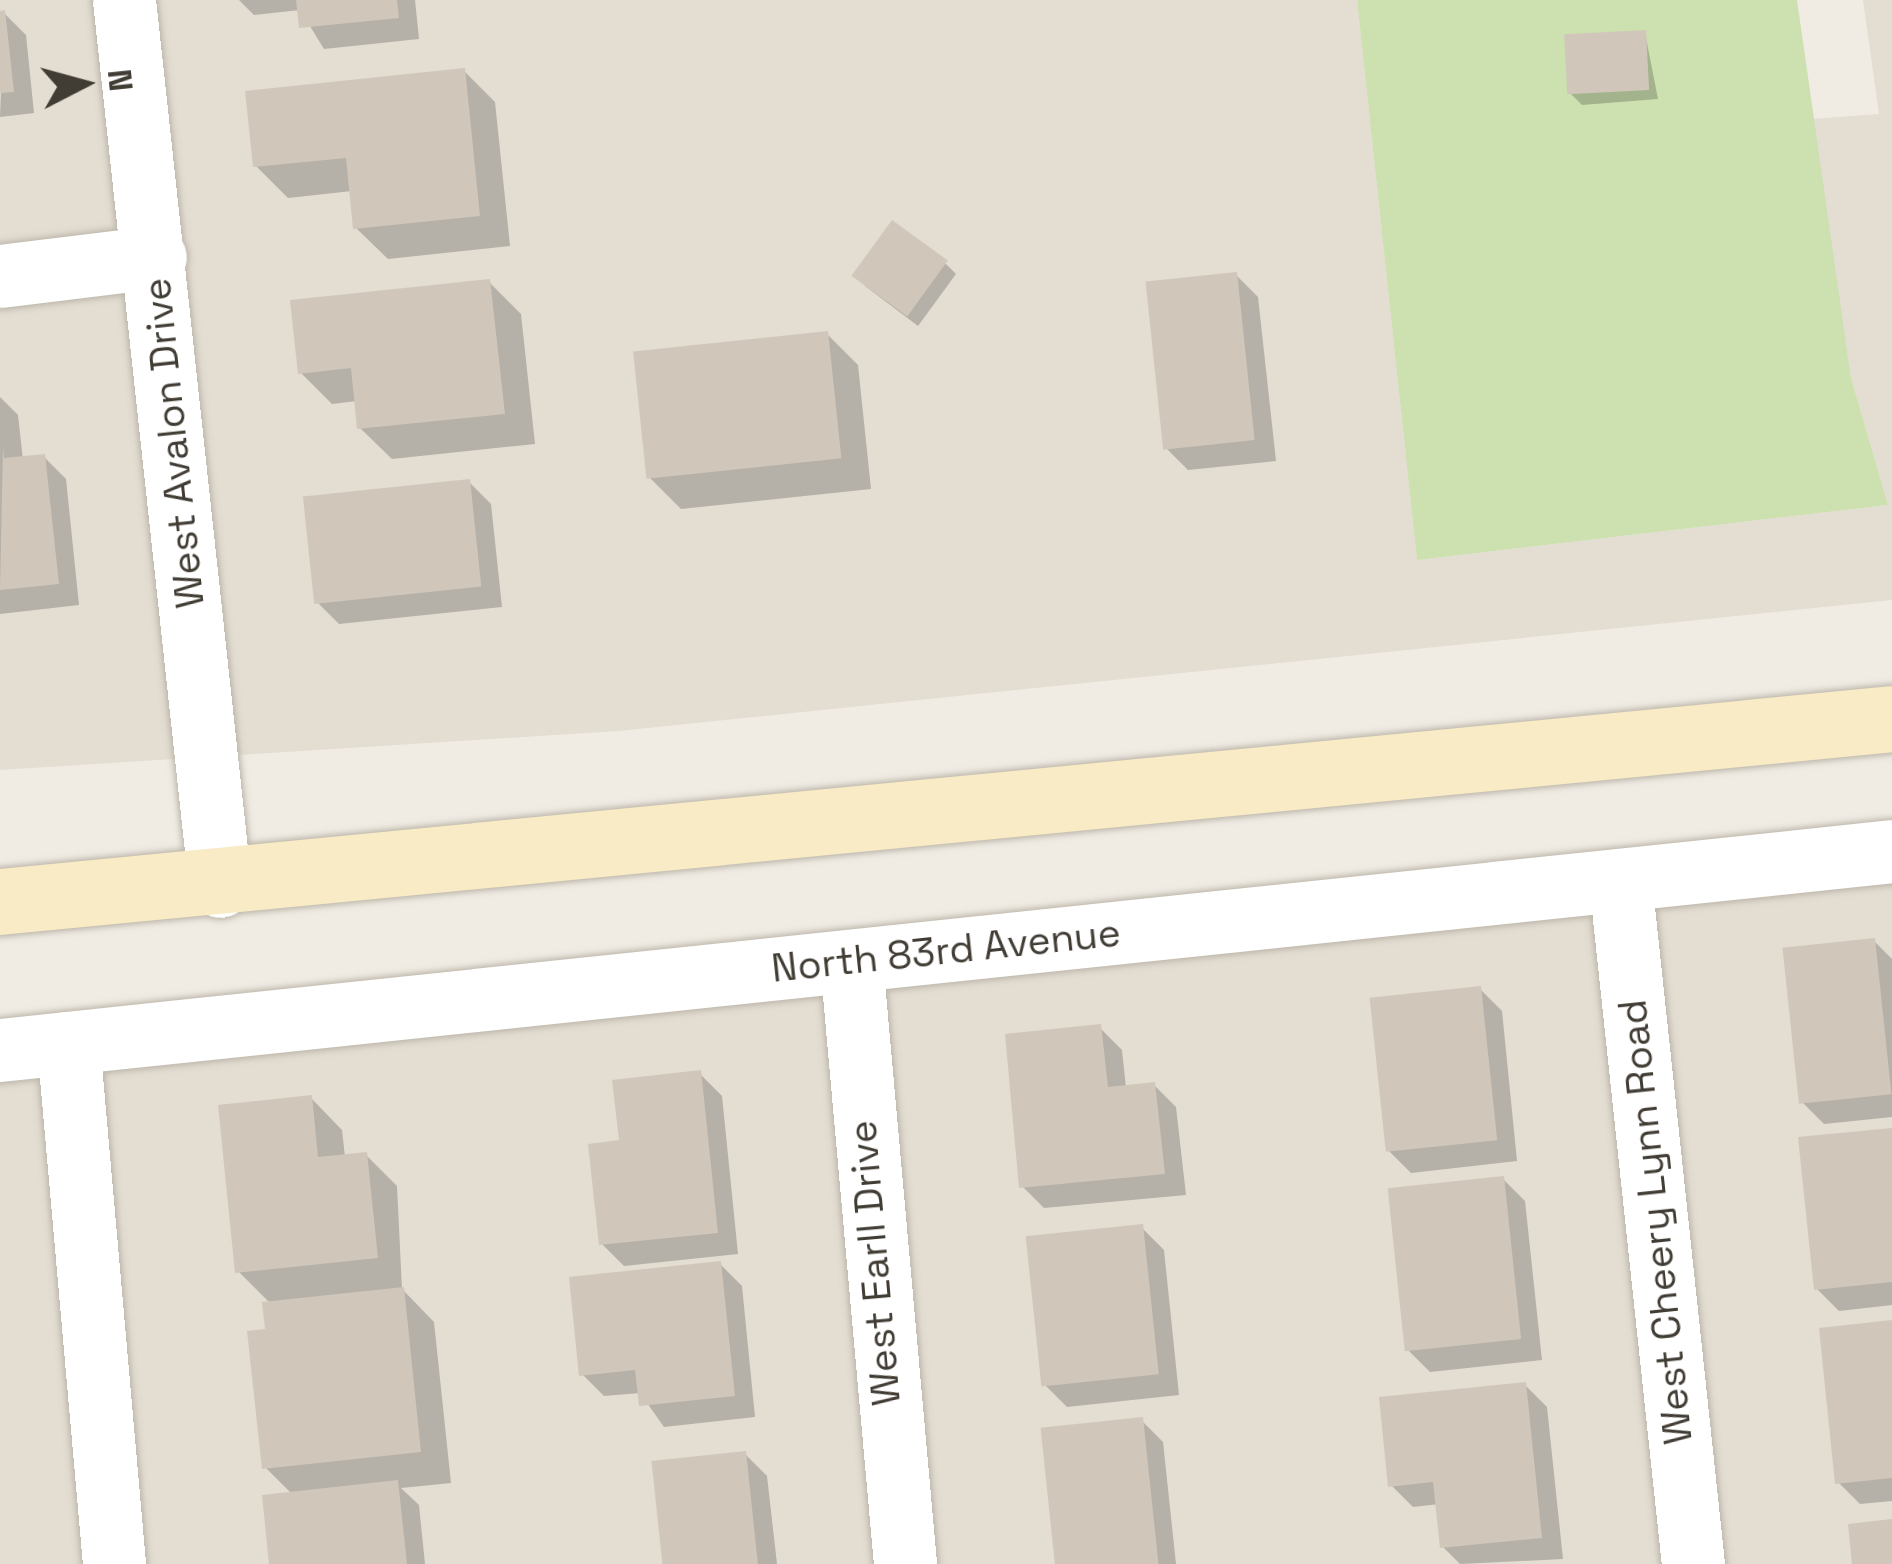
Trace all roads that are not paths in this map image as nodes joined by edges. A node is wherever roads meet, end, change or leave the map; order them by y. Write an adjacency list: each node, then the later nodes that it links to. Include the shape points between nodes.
1 (124, 0): 2 (street, West Avalon Drive)
2 (155, 256): 3 (street); 7 (street, West Avalon Drive)
3 (0, 276)
4 (1892, 718): 7 (main road)
5 (1892, 851): 6 (street, North 83rd Avenue)
6 (1620, 880): 9 (street, North 83rd Avenue); 14 (street, West Cheery Lynn Road)
7 (220, 886): 8 (main road)
8 (0, 902)
9 (850, 961): 10 (street, North 83rd Avenue); 13 (street, West Earll Drive)
10 (68, 1043): 11 (street, North 83rd Avenue); 12 (street)
11 (0, 1050)
12 (114, 1564)
13 (905, 1564)
14 (1694, 1564)

